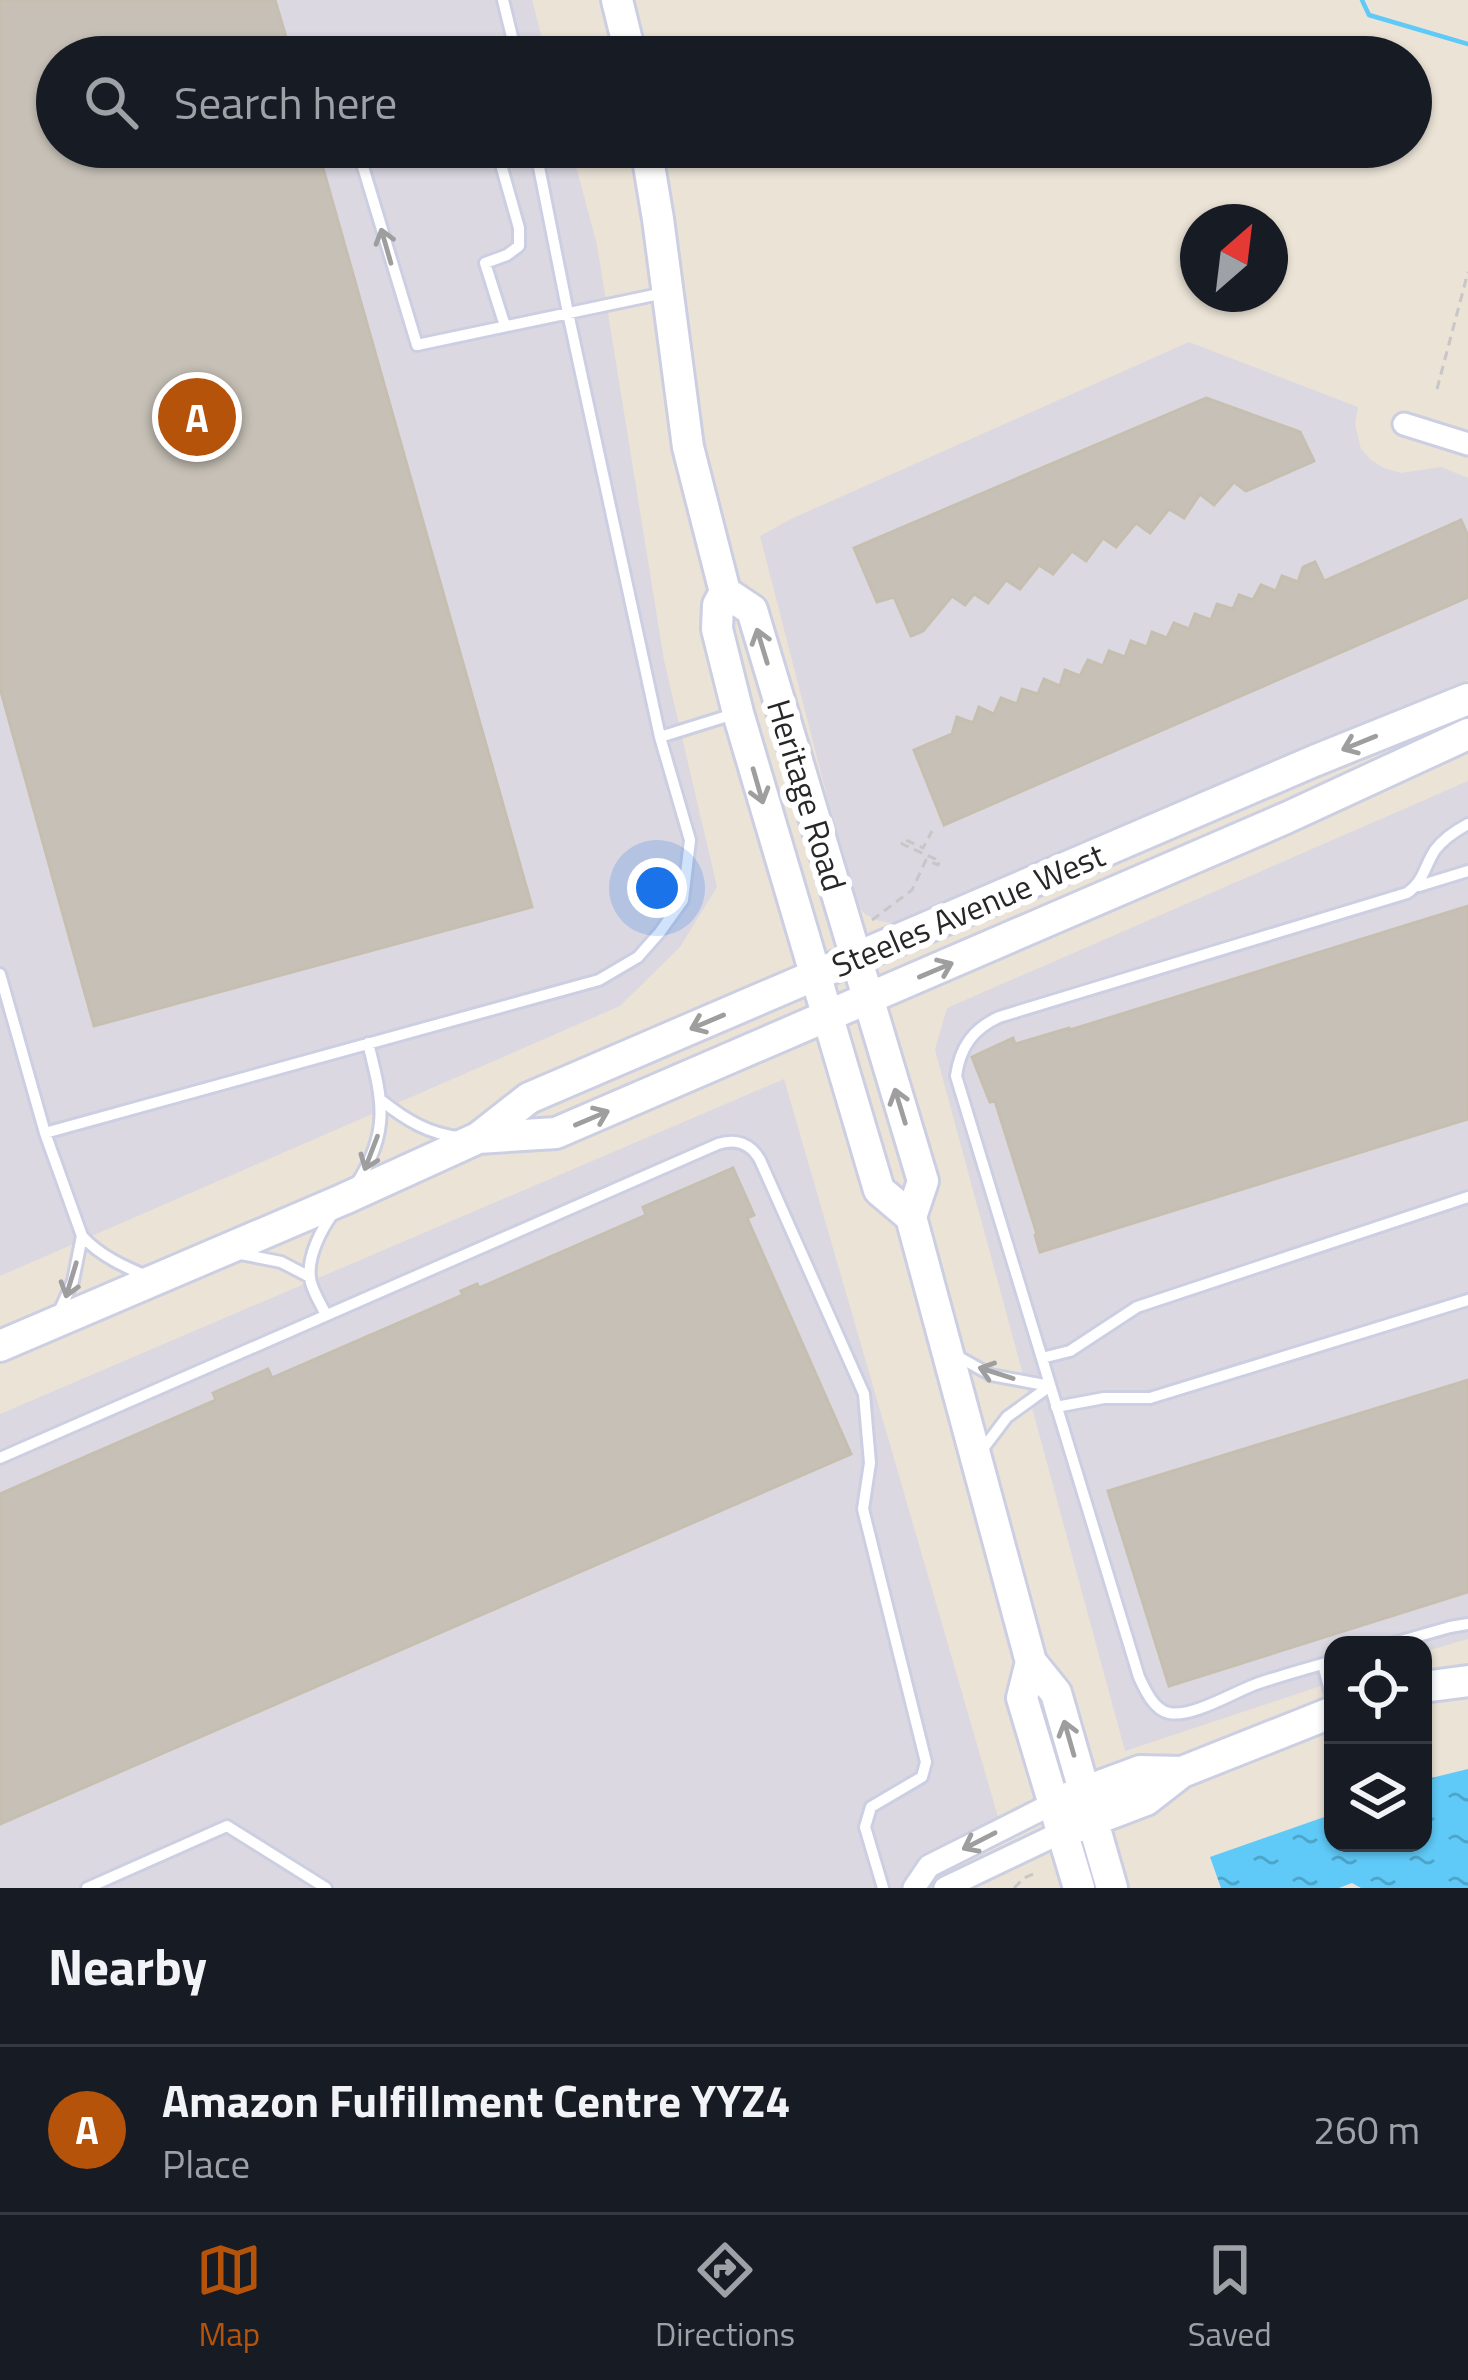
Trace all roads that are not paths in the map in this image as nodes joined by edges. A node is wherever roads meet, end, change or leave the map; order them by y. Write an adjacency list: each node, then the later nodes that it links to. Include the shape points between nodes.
1 (502, 0): 3 (lane)
2 (617, 0): 4 (main road)
3 (511, 36)
4 (626, 36)
5 (363, 168): 11 (lane, one-way to 5, via 417,345)
6 (502, 168): 11 (lane, via 519,246 485,263)
7 (539, 168): 10 (lane)
8 (650, 168): 9 (main road, Heritage Road)
9 (667, 292): 10 (lane); 14 (main road, Heritage Road, via 688,447)
10 (568, 313): 11 (lane); 18 (lane)
11 (505, 326)
12 (1404, 424): 13 (street)
13 (1468, 444)
14 (724, 592): 16 (main road, Heritage Road, via 717,628); 22 (main road, Heritage Road, one-way to 14, via 752,610)
15 (1468, 700): 22 (main road, Steeles Avenue West, one-way to 22)
16 (738, 712): 18 (lane); 24 (main road, Heritage Road, one-way to 24)
17 (1468, 734): 25 (main road, Steeles Avenue West, one-way to 17)
18 (660, 737): 27 (lane, via 690,840 687,874 682,900 638,957 599,980)
19 (1468, 824): 21 (lane, via 1437,847)
20 (1468, 871): 21 (lane)
21 (1419, 886): 43 (lane, via 999,1017 965,1044 956,1076)
22 (856, 959): 24 (main road, Steeles Avenue West); 25 (main road, Heritage Road)
23 (0, 974): 29 (lane)
24 (815, 976): 26 (main road, Heritage Road); 30 (main road, Steeles Avenue West, one-way to 30, via 529,1098)
25 (867, 999): 26 (main road, Steeles Avenue West); 33 (main road, Heritage Road, one-way to 25, via 923,1181)
26 (828, 1016): 30 (main road, Steeles Avenue West, one-way to 26, via 556,1133); 33 (main road, Heritage Road, via 880,1190)
27 (368, 1043): 28 (lane); 29 (lane)
28 (382, 1102): 30 (lane, via 410,1123); 32 (lane, one-way to 32, via 373,1154)
29 (45, 1133): 34 (lane)
30 (478, 1138): 32 (main road, Steeles Avenue West)
31 (1468, 1197): 43 (lane, via 1138,1307 1070,1351)
32 (344, 1199): 35 (main road, Steeles Avenue West); 36 (lane, via 320,1235)
33 (911, 1217): 42 (main road, Heritage Road)
34 (82, 1236): 37 (lane); 40 (lane, one-way to 40)
35 (220, 1252): 36 (lane, via 281,1262); 37 (main road, Steeles Avenue West)
36 (310, 1277): 39 (lane)
37 (156, 1280): 40 (main road, Steeles Avenue West)
38 (1468, 1300): 45 (lane, via 1150,1398)
39 (326, 1315): 47 (lane); 59 (lane, via 718,1144 754,1150 864,1394 870,1462 863,1509 926,1762 922,1777 871,1807 865,1827)
40 (54, 1322): 41 (main road, Steeles Avenue West)
41 (0, 1346)
42 (947, 1350): 44 (lane, one-way to 42, via 991,1375); 46 (main road, Heritage Road)
43 (1042, 1358): 44 (lane)
44 (1050, 1386): 45 (lane); 46 (lane, via 1007,1417)
45 (1056, 1407): 51 (lane, via 1139,1677 1157,1707 1186,1712)
46 (976, 1457): 50 (main road, Heritage Road)
47 (0, 1459)
48 (1468, 1624): 49 (lane)
49 (1418, 1636)
50 (1030, 1662): 55 (main road, Heritage Road, one-way to 50, via 1056,1694); 56 (main road, Heritage Road, via 1022,1698)
51 (1324, 1664)
52 (1468, 1681): 53 (main road)
53 (1432, 1687)
54 (1324, 1716): 55 (main road, via 1182,1772 1141,1771)
55 (1089, 1806): 56 (main road); 63 (main road, Heritage Road)
56 (1058, 1818): 60 (street, one-way to 60, via 928,1866); 61 (street); 62 (main road, Heritage Road)
57 (87, 1888): 58 (lane, via 227,1826)
58 (326, 1888)
59 (883, 1888)
60 (914, 1888)
61 (945, 1888)
62 (1079, 1888)
63 (1112, 1888)

